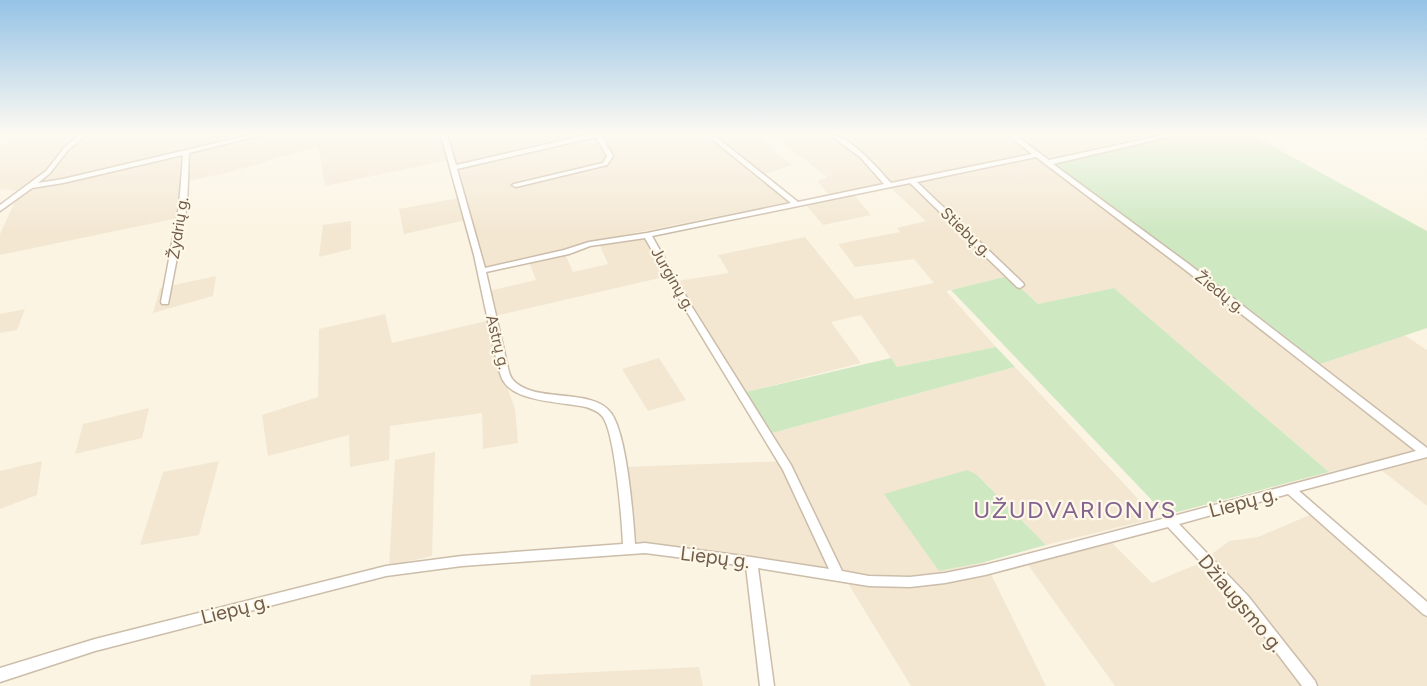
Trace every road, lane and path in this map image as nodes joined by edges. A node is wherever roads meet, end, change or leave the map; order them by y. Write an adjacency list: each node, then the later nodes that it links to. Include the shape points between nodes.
1 (52, 167): 14 (street)
2 (124, 167): 14 (street)
3 (185, 167): 20 (street, Žydrių g., via 183,206)
4 (458, 167): 10 (street)
5 (592, 167): 12 (street)
6 (750, 167): 15 (street)
7 (872, 167): 13 (street)
8 (976, 167): 11 (street, Jurginų g.)
9 (1052, 167): 21 (street, Žiedų g., via 1187,267)
10 (454, 168): 18 (street, Astrų g.)
11 (911, 180): 13 (street, Jurginų g.); 19 (street, Stiebų g.)
12 (516, 185)
13 (889, 185): 15 (street, Jurginų g.)
14 (32, 186): 16 (street)
15 (796, 204): 17 (street, Jurginų g.)
16 (0, 209)
17 (647, 235): 18 (street, via 599,242); 26 (street, Jurginų g., via 787,468)
18 (481, 271): 24 (street, Astrų g., via 509,383 520,390 590,404 608,414 627,517)
19 (1020, 285)
20 (165, 302)
21 (1425, 455): 22 (street, Liepų g.)
22 (1290, 490): 23 (street, Liepų g.); 27 (street)
23 (1170, 522): 26 (street, Liepų g., via 945,578 900,582); 30 (street, Džiaugsmo g., via 1244,600)
24 (628, 549): 25 (street, Liepų g.); 28 (street, Liepų g., via 391,570 95,645)
25 (751, 562): 26 (street, Liepų g.); 29 (street)
26 (838, 576)
27 (1427, 610)
28 (0, 675)
29 (767, 686)
30 (1310, 686)

